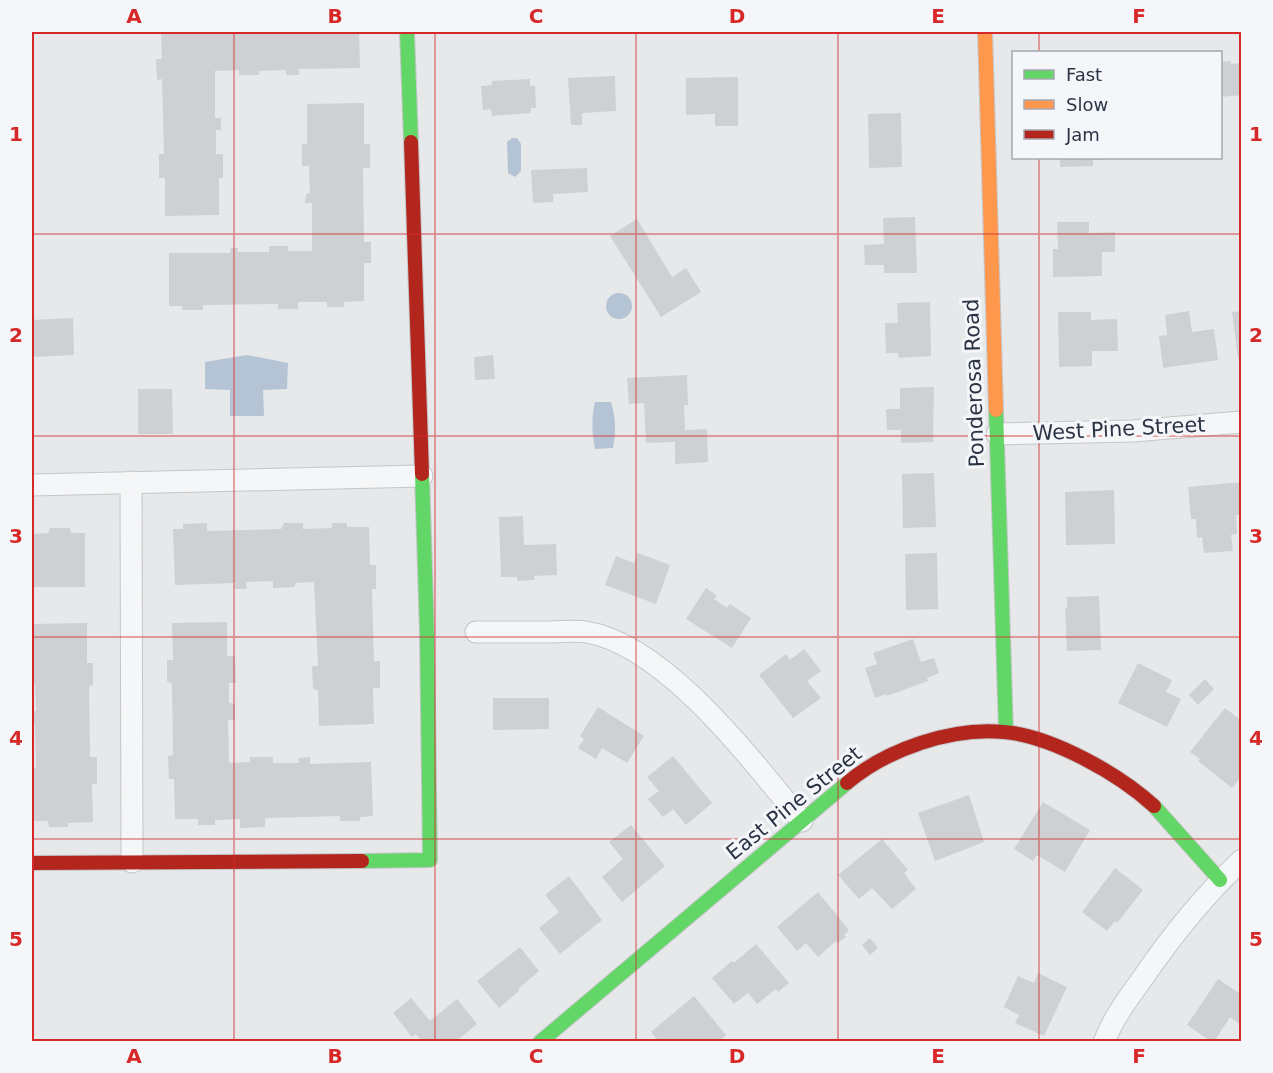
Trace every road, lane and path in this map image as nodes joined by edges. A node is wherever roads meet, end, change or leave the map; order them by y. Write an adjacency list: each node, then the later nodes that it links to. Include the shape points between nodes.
1 (407, 32): 5 (street)
2 (985, 32): 4 (street, Ponderosa Road)
3 (1242, 422): 4 (street, West Pine Street, via 1133,431)
4 (997, 434): 9 (street, Ponderosa Road)
5 (422, 476): 6 (street); 12 (street, via 430,860)
6 (131, 483): 7 (street); 12 (street)
7 (32, 484)
8 (476, 632): 10 (street, via 584,632 640,655 707,711)
9 (1006, 732): 10 (street, East Pine Street, via 979,731 931,740 892,754 860,773); 14 (street, East Pine Street, via 1042,740 1110,772 1138,791)
10 (802, 821): 15 (street, East Pine Street)
11 (1242, 860): 14 (street)
12 (132, 862): 13 (street)
13 (32, 863)
14 (1220, 880): 16 (street, via 1173,934 1111,1024)
15 (540, 1041)
16 (1104, 1041)

